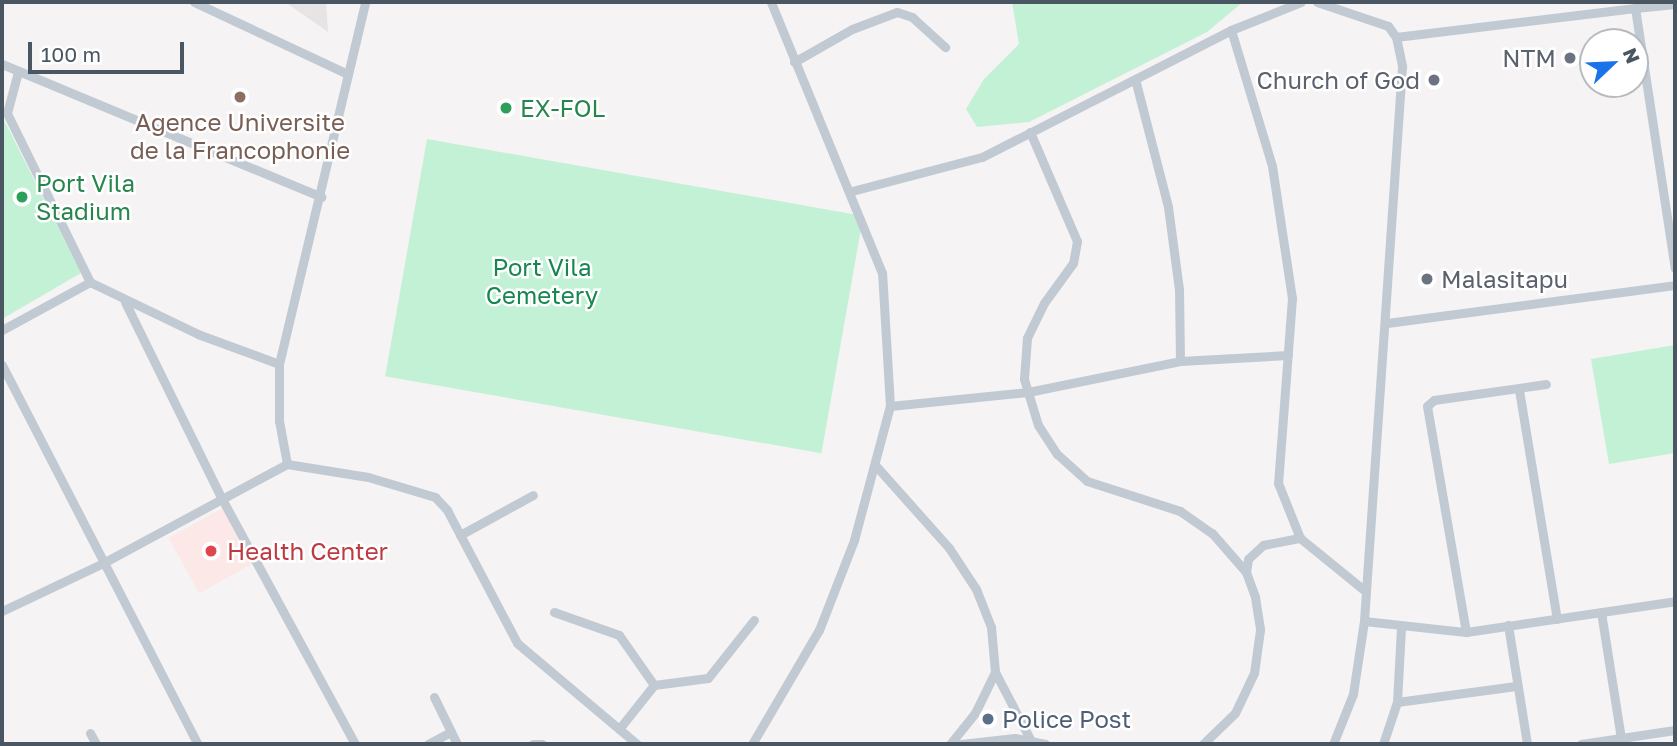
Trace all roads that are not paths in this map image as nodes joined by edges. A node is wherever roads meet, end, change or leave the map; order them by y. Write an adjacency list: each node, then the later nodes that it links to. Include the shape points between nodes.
1 (194, 2): 14 (street)
2 (365, 2): 14 (street)
3 (771, 2): 11 (street)
4 (1301, 2): 8 (street)
5 (1317, 2): 9 (street, via 1371,17)
6 (1675, 4): 7 (street)
7 (1635, 8): 9 (street); 19 (street)
8 (1231, 30): 15 (street); 25 (street, via 1272,166 1292,298)
9 (1396, 37): 23 (street, via 1402,66)
10 (945, 47): 11 (street, via 912,17 897,12 852,29)
11 (794, 62): 17 (street)
12 (2, 64): 13 (street)
13 (18, 72): 18 (street); 20 (street, via 7,113)
14 (348, 74): 18 (street)
15 (1135, 79): 16 (street); 26 (street, via 1168,207 1178,289)
16 (1030, 132): 17 (street, via 982,157); 31 (street, via 1077,241 1073,263 1027,338)
17 (852, 191): 32 (street, via 882,272)
18 (321, 197): 27 (street)
19 (1675, 268)
20 (90, 282): 22 (street); 24 (street)
21 (1675, 285): 23 (street)
22 (125, 302): 27 (street); 36 (street)
23 (1387, 323): 41 (street)
24 (2, 330)
25 (1287, 355): 26 (street); 38 (street, via 1278,482)
26 (1180, 361): 31 (street)
27 (279, 364): 33 (street, via 279,421)
28 (2, 365): 39 (street)
29 (1546, 384): 30 (street)
30 (1519, 390): 46 (street); 51 (street, via 1434,400 1427,406)
31 (1028, 392): 32 (street); 40 (street, via 1047,441 1071,468 1110,491 1180,511 1212,533)
32 (890, 406): 34 (street)
33 (287, 464): 36 (street); 37 (street, via 424,491 442,503)
34 (876, 466): 52 (street, via 949,548 976,589 991,627); 71 (street, via 819,630)
35 (533, 495): 37 (street)
36 (222, 499): 39 (street); 65 (street)
37 (460, 535): 57 (street, via 517,643)
38 (1300, 538): 40 (street, via 1263,545 1248,559); 41 (street)
39 (103, 563): 43 (street); 64 (street)
40 (1246, 572): 75 (street, via 1260,630 1254,673 1235,713)
41 (1364, 590): 48 (street)
42 (1675, 601): 45 (street)
43 (2, 611)
44 (554, 612): 53 (street, via 606,626 619,635)
45 (1601, 612): 46 (street); 61 (street)
46 (1557, 618): 49 (street)
47 (754, 620): 53 (street, via 708,678)
48 (1364, 621): 50 (street); 76 (street, via 1353,694)
49 (1508, 625): 51 (street); 54 (street)
50 (1401, 628): 51 (street); 56 (street)
51 (1466, 632)
52 (995, 672): 62 (street); 72 (street, via 975,713)
53 (654, 685): 57 (street)
54 (1516, 686): 56 (street); 78 (street)
55 (435, 697): 59 (street)
56 (1397, 702): 77 (street)
57 (619, 729): 70 (street)
58 (1675, 730): 61 (street)
59 (451, 732): 66 (street); 67 (street)
60 (90, 733): 63 (street)
61 (1621, 738): 79 (street)
62 (1030, 739): 73 (street); 74 (street)
63 (96, 744)
64 (198, 744)
65 (355, 744)
66 (428, 744)
67 (457, 744)
68 (533, 744): 69 (street)
69 (542, 744)
70 (637, 744)
71 (752, 744)
72 (950, 744)
73 (961, 744)
74 (1045, 744)
75 (1203, 744)
76 (1333, 744)
77 (1383, 744)
78 (1527, 744)
79 (1581, 744)

